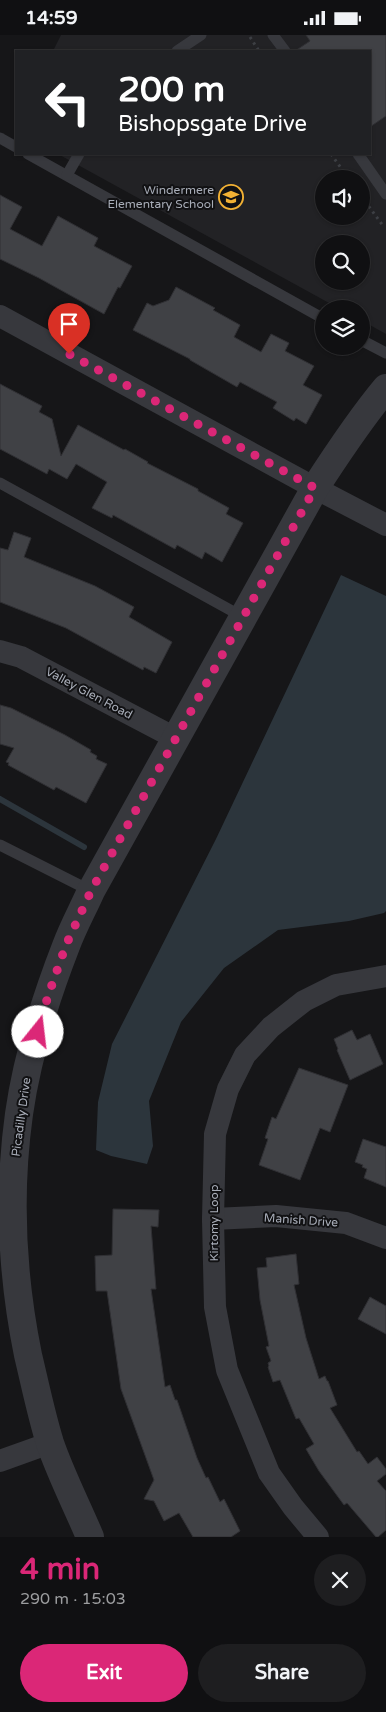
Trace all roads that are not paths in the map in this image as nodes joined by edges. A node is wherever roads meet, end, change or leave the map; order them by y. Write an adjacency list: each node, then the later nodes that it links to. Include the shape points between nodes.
1 (201, 35): 3 (lane)
2 (273, 35): 4 (lane)
3 (178, 50)
4 (284, 50)
5 (0, 138): 6 (lane)
6 (15, 146)
7 (30, 155): 10 (lane)
8 (78, 155): 10 (lane)
9 (359, 155): 11 (lane)
10 (67, 175): 12 (lane)
11 (386, 194)
12 (315, 314)
13 (0, 316): 18 (street)
14 (370, 344): 15 (lane)
15 (386, 353)
16 (386, 388): 18 (street, Picadilly Drive)
17 (0, 483): 20 (lane)
18 (315, 488): 19 (street); 20 (street, Picadilly Drive)
19 (386, 525)
20 (244, 618): 22 (street, Picadilly Drive)
21 (0, 651): 22 (street, Valley Glen Road, via 21,657)
22 (177, 739): 24 (street, Picadilly Drive)
23 (0, 845): 24 (lane)
24 (91, 891): 27 (street, Picadilly Drive, via 66,945 32,1049 19,1113)
25 (386, 976): 26 (street, Kirtomy Loop, via 336,985 304,1001 270,1027 245,1055 228,1089 215,1134)
26 (213, 1219): 28 (street, Manish Drive, via 276,1216 346,1223); 32 (street, Kirtomy Loop, via 215,1307 227,1370 269,1473)
27 (6, 1221): 29 (street, Picadilly Drive, via 20,1313)
28 (386, 1238)
29 (50, 1443): 30 (street); 31 (street, Picadilly Drive)
30 (0, 1461)
31 (90, 1537)
32 (318, 1537)

